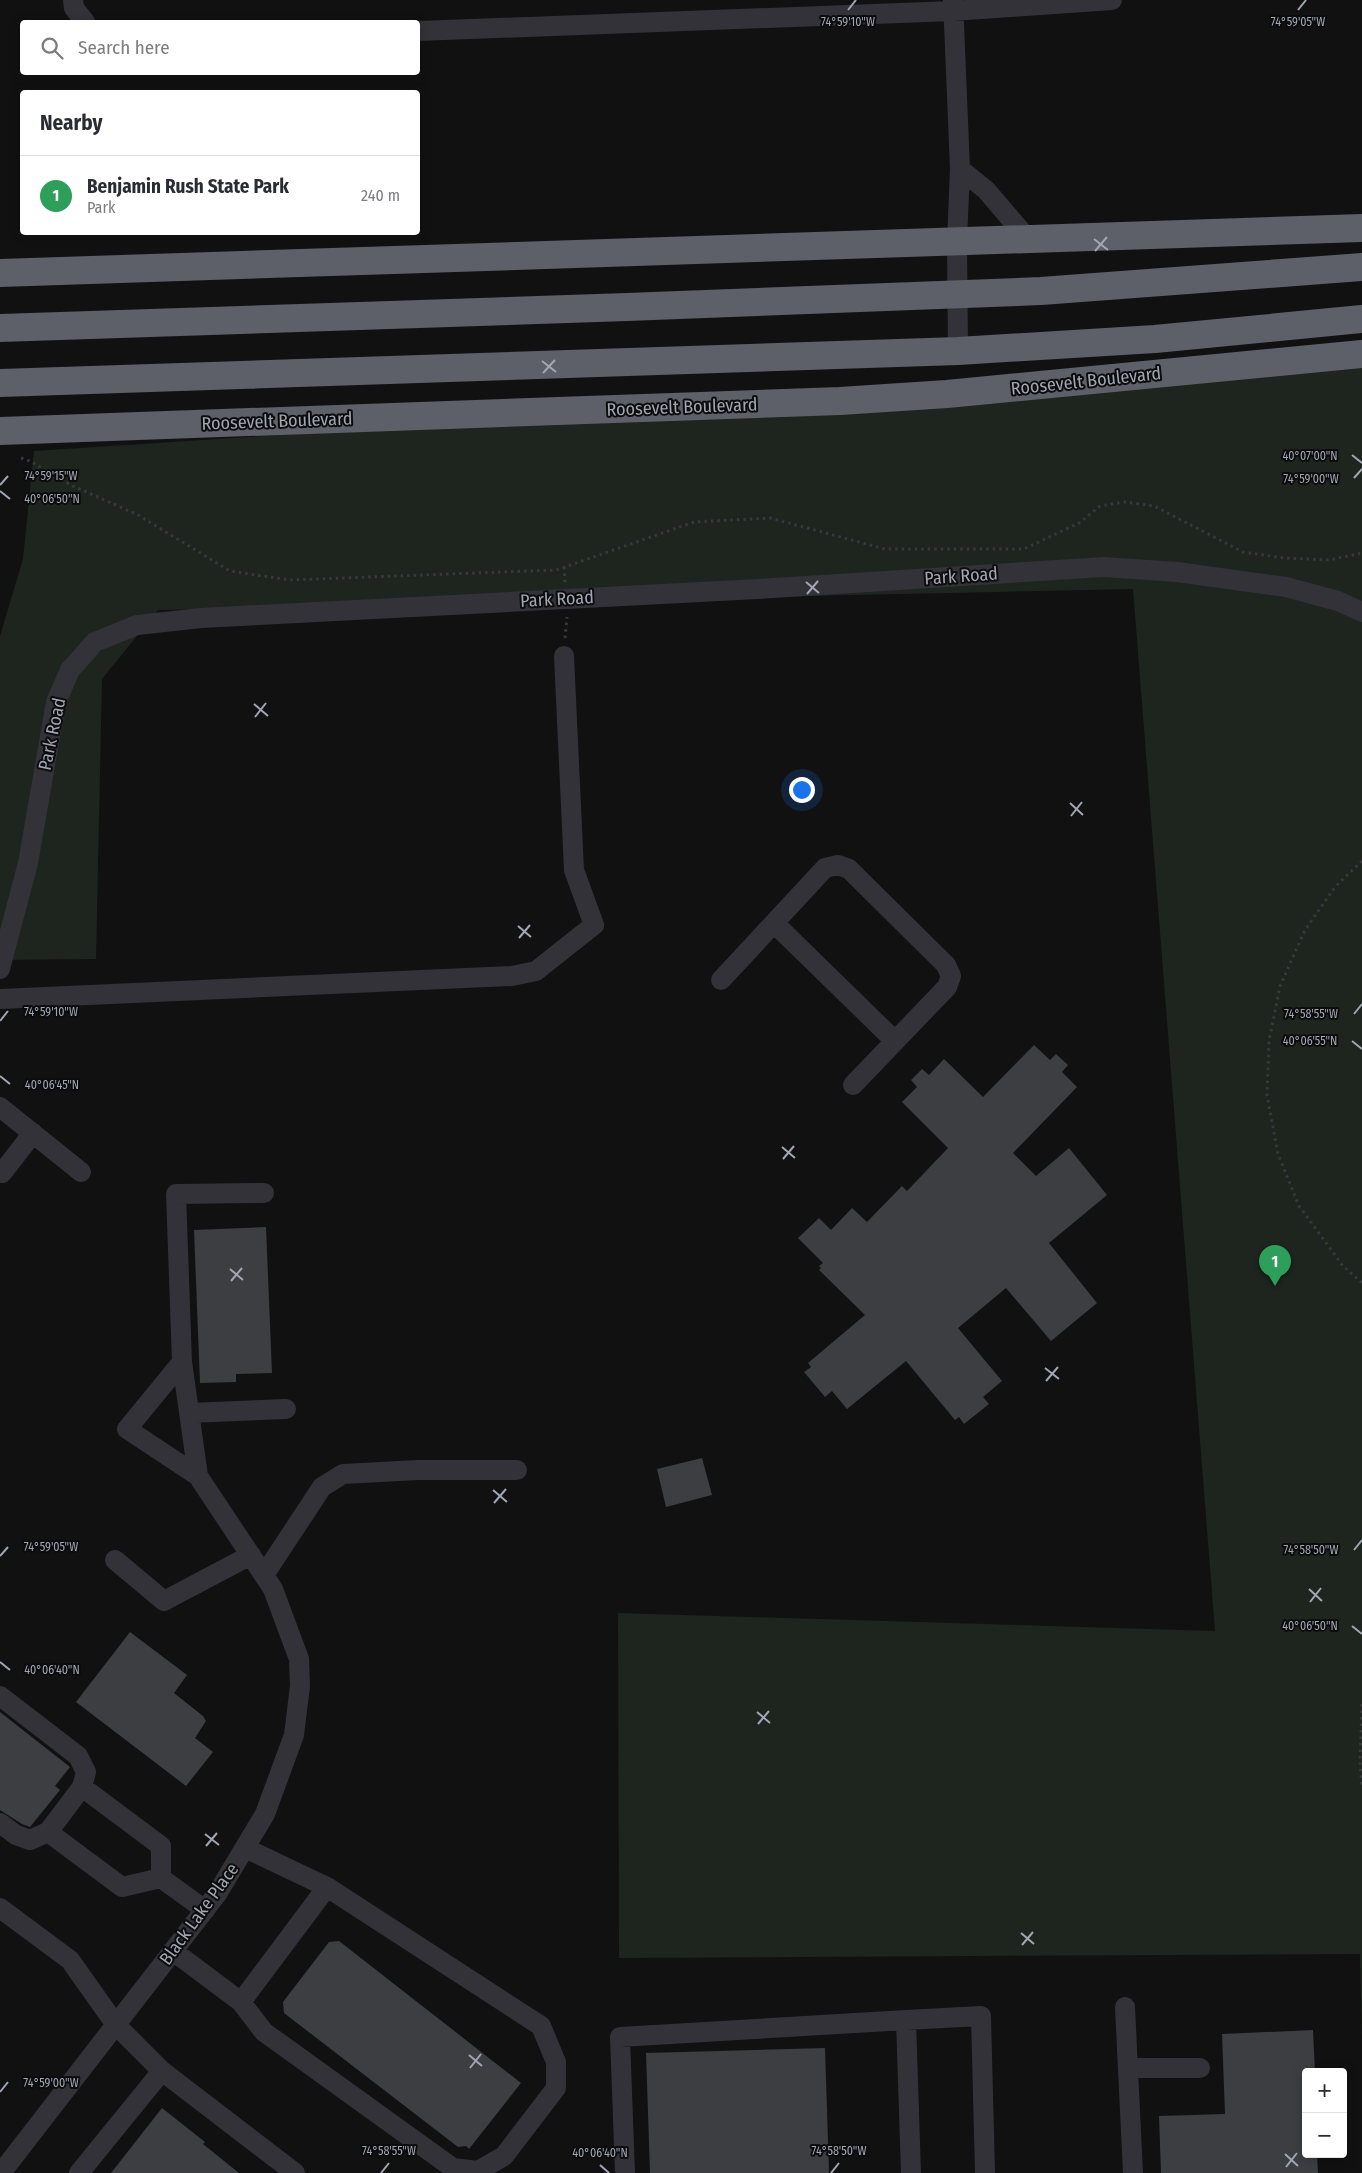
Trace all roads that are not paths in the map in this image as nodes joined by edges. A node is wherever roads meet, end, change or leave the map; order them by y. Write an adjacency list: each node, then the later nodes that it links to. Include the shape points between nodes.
1 (73, 0): 4 (street, via 74,8)
2 (1112, 0): 3 (street)
3 (953, 5): 5 (street); 6 (street)
4 (83, 20)
5 (420, 31)
6 (960, 169): 8 (street, via 986,190); 9 (street)
7 (1362, 228): 8 (highway)
8 (1028, 239): 9 (highway)
9 (957, 241): 11 (highway); 12 (street)
10 (1362, 267): 12 (highway, via 1146,284)
11 (0, 273)
12 (958, 294): 14 (highway); 15 (street)
13 (1362, 319): 15 (highway, Roosevelt Boulevard, via 1155,339)
14 (0, 328)
15 (958, 351): 17 (highway, Roosevelt Boulevard)
16 (1362, 354): 18 (highway, Roosevelt Boulevard, via 947,394 840,401)
17 (0, 384)
18 (0, 430)
19 (1362, 612): 22 (street, Park Road, via 1338,601 1286,587 1177,572 1104,567 202,618 137,625 95,642 70,670 56,702 28,863)
20 (564, 656): 24 (street, via 574,870 594,925 536,971 512,976)
21 (774, 923): 23 (street); 25 (street); 25 (street, via 825,868 838,865 850,869 946,965 951,976 947,987)
22 (0, 969)
23 (721, 980)
24 (0, 999)
25 (895, 1042): 26 (street)
26 (854, 1085)
27 (0, 1107): 28 (street)
28 (33, 1133): 29 (street); 30 (street)
29 (81, 1172)
30 (2, 1173)
31 (264, 1193): 32 (street, via 176,1194)
32 (182, 1362): 34 (street); 36 (street, via 127,1429)
33 (286, 1409): 34 (street)
34 (189, 1413): 36 (street)
35 (517, 1470): 39 (street, via 343,1474 322,1487)
36 (198, 1476): 37 (street, Black Lake Place)
37 (251, 1556): 38 (street, via 164,1601); 39 (street, Black Lake Place)
38 (115, 1560)
39 (269, 1582): 44 (street, Black Lake Place, via 299,1659 300,1686 294,1735 265,1814)
40 (0, 1696): 41 (street, via 78,1756 86,1772)
41 (82, 1787): 43 (street); 45 (street, via 161,1846)
42 (0, 1823): 43 (street, via 16,1835 30,1840)
43 (48, 1832): 45 (street, via 122,1887)
44 (244, 1848): 46 (street); 48 (street, Black Lake Place)
45 (161, 1878): 48 (street)
46 (327, 1887): 50 (street); 50 (street, via 542,2026 556,2062 556,2088 504,2156 478,2171 454,2168 264,2032)
47 (0, 1908): 53 (street, via 70,1960)
48 (205, 1910): 49 (street, Black Lake Place)
49 (173, 1951): 50 (street); 53 (street, Black Lake Place)
50 (241, 2002)
51 (1125, 2007): 54 (street)
52 (906, 2020): 60 (street, via 620,2037); 61 (street); 62 (street, via 980,2016)
53 (116, 2025): 56 (street); 57 (street, Black Lake Place)
54 (1128, 2068): 55 (street); 63 (street)
55 (1200, 2068)
56 (162, 2071): 58 (street); 59 (street)
57 (1, 2173)
58 (78, 2173)
59 (294, 2173)
60 (626, 2173)
61 (910, 2173)
62 (985, 2173)
63 (1133, 2173)

